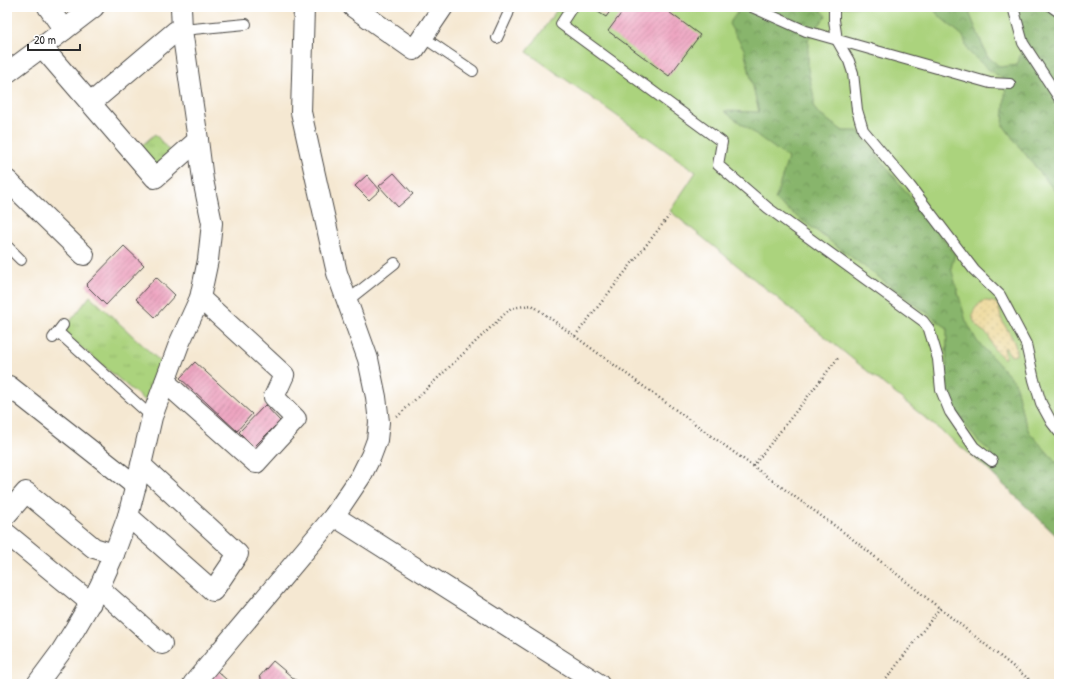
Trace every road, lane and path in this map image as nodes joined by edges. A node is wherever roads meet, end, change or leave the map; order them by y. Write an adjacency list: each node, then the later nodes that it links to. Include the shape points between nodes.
1 (48, 7): 15 (street)
2 (94, 7): 15 (street)
3 (181, 7): 16 (street)
4 (304, 7): 34 (street, via 301,112 337,272)
5 (353, 7): 17 (street, via 414,50)
6 (443, 7): 17 (street)
7 (510, 7): 18 (lane)
8 (572, 7): 43 (lane, via 561,24 722,142 718,165 768,208 923,321 929,329 938,359 941,390 950,412 974,447)
9 (752, 7): 19 (lane, via 806,31)
10 (834, 7): 19 (lane)
11 (1013, 7): 24 (lane, via 1023,43)
12 (1052, 7): 13 (lane)
13 (1059, 12)
14 (246, 24): 16 (lane)
15 (64, 30): 20 (street)
16 (182, 30): 25 (street, via 176,31); 26 (street)
17 (423, 37): 21 (lane)
18 (498, 38)
19 (837, 40): 23 (lane, via 990,83); 42 (lane, via 853,74 857,110 863,130 910,186 974,270 1000,296 1026,344 1041,403)
20 (42, 47): 22 (street); 25 (street)
21 (473, 71)
22 (7, 73)
23 (1010, 84)
24 (1059, 98)
25 (91, 104): 26 (street, via 155,178)
26 (198, 140): 33 (street, via 212,223)
27 (7, 180): 30 (street)
28 (669, 216): 36 (path)
29 (7, 246): 31 (lane)
30 (84, 255)
31 (21, 260)
32 (395, 263): 34 (lane)
33 (200, 298): 38 (street); 38 (street, via 284,376 274,397 296,418 256,463)
34 (347, 301): 41 (street, via 368,359)
35 (58, 332): 40 (lane)
36 (575, 336): 41 (path, via 532,306 511,308 394,420); 45 (path)
37 (838, 358): 45 (path)
38 (165, 382): 40 (street)
39 (7, 388): 46 (street, via 9,386)
40 (152, 417): 44 (street)
41 (379, 422): 49 (street, via 377,440 371,456)
42 (1059, 432)
43 (992, 461)
44 (141, 465): 46 (street); 48 (street, via 238,554 213,591)
45 (753, 466): 53 (path, via 850,537)
46 (136, 486): 48 (street)
47 (7, 514): 51 (street, via 26,492 94,548)
48 (128, 516): 51 (street)
49 (334, 516): 57 (street); 58 (street)
50 (7, 534): 52 (street)
51 (114, 554): 52 (street)
52 (95, 596): 54 (street); 56 (street, via 76,629)
53 (940, 608): 55 (path); 59 (path)
54 (162, 644)
55 (884, 682)
56 (37, 684)
57 (193, 684)
58 (599, 684)
59 (1035, 684)

